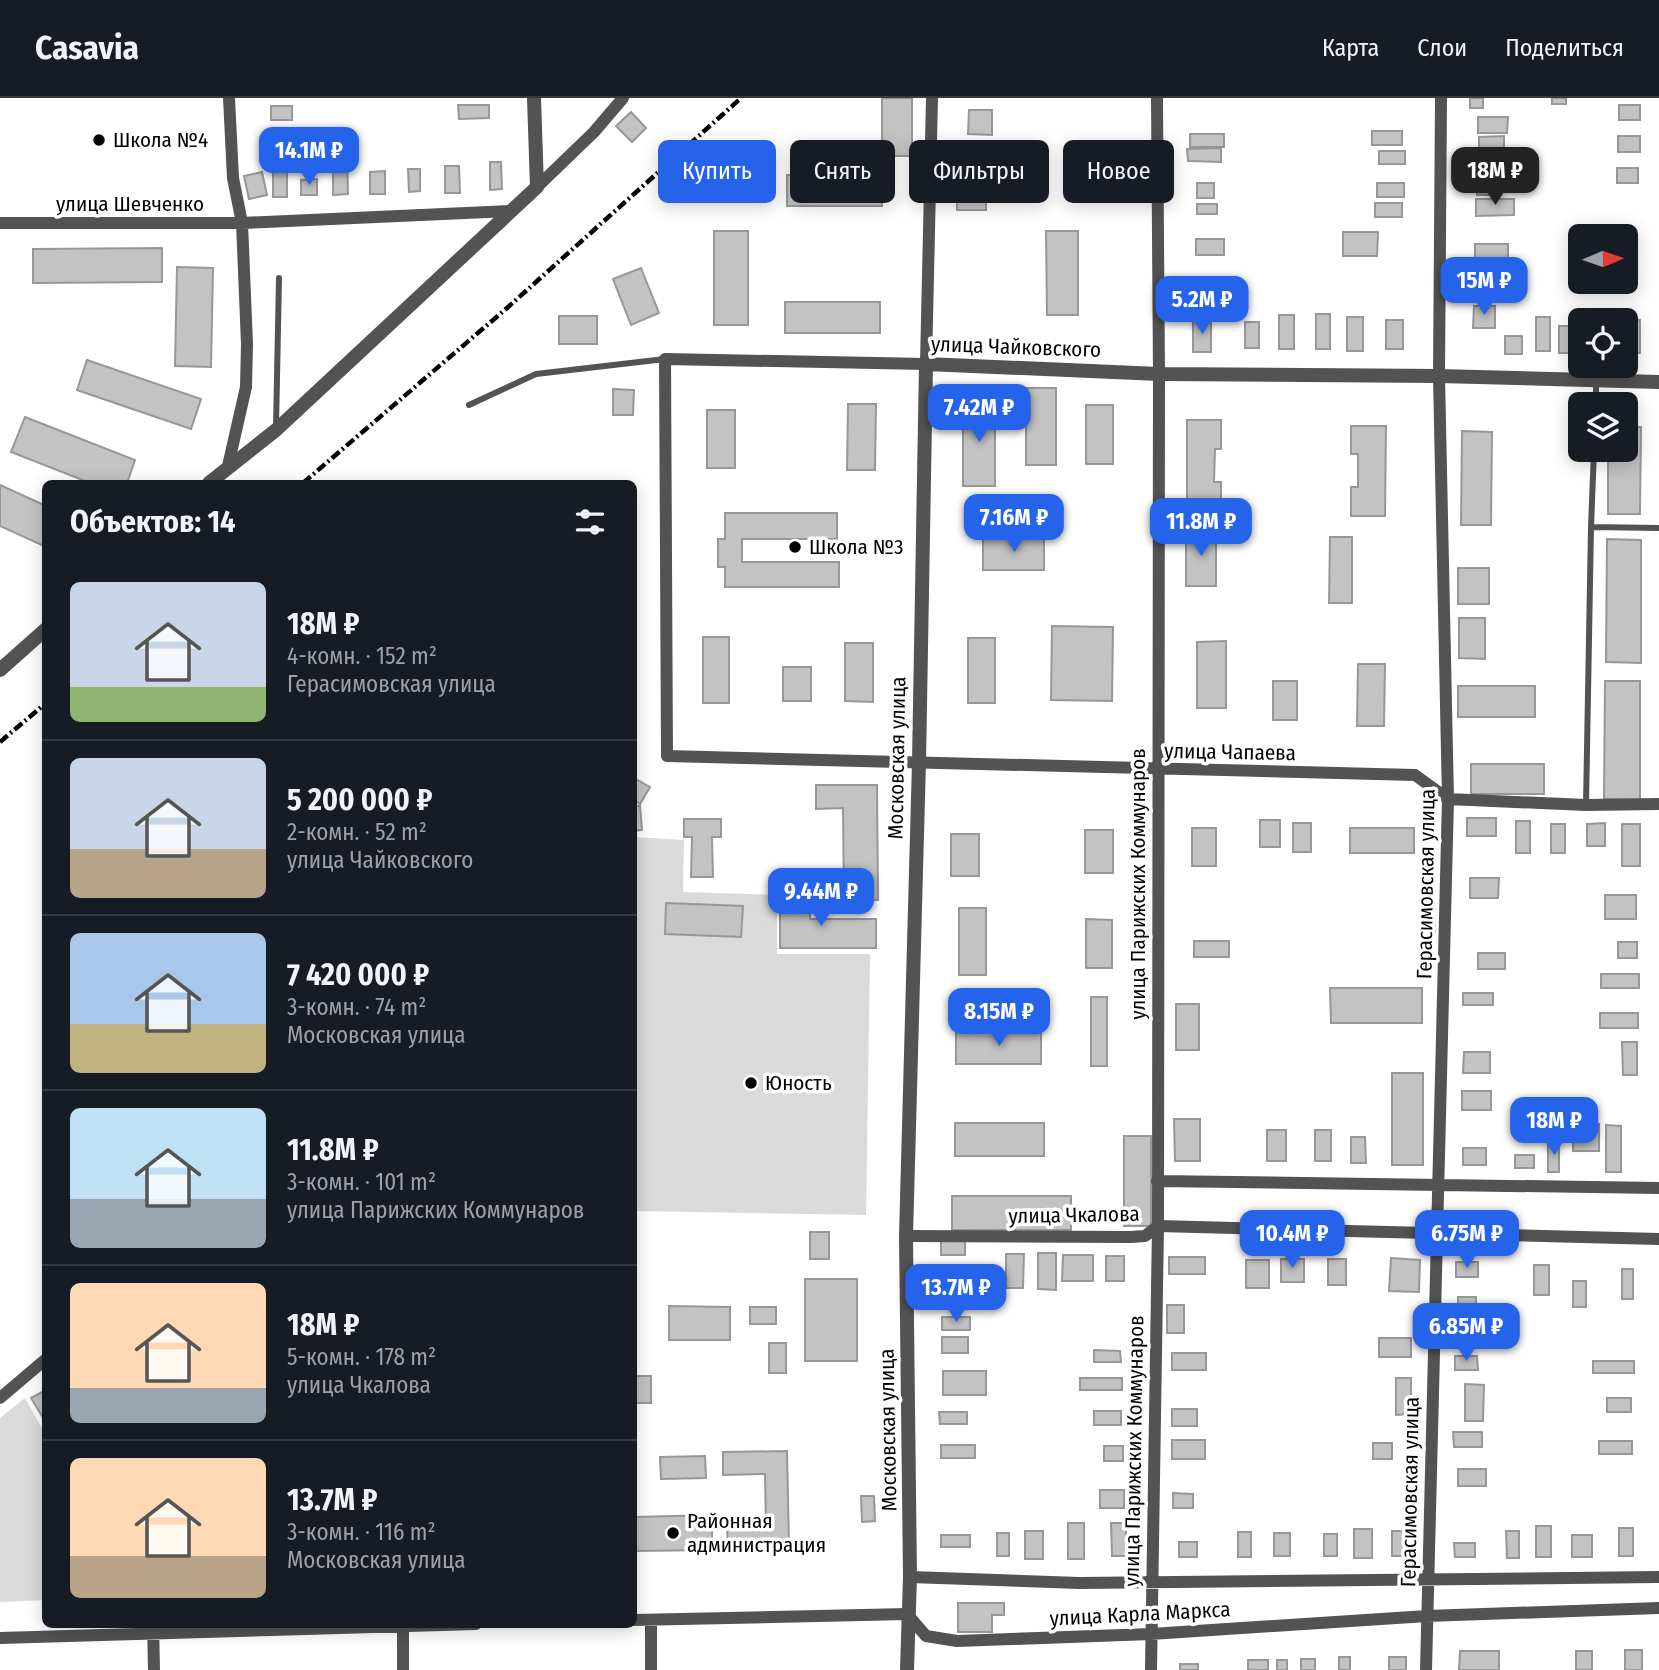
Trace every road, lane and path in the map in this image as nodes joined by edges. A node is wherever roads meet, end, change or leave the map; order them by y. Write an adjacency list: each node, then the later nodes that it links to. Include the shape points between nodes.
1 (229, 98): 10 (street, via 233,178)
2 (534, 98): 7 (street)
3 (623, 98): 7 (street)
4 (932, 98): 13 (street, Московская улица)
5 (1157, 98): 14 (street, улица Парижских Коммунаров)
6 (1441, 98): 15 (street, Герасимовская улица)
7 (537, 187): 8 (street)
8 (512, 211): 10 (street, улица Шевченко); 20 (street)
9 (0, 223): 10 (street, улица Шевченко)
10 (242, 223): 22 (street, via 246,387)
11 (279, 278): 20 (lane)
12 (665, 359): 13 (street, улица Чайковского); 19 (lane, via 536,374); 28 (street, улица Чапаева, via 667,756)
13 (926, 364): 14 (street, улица Чайковского); 28 (street, Московская улица)
14 (1159, 374): 15 (street, улица Чайковского); 29 (street, улица Парижских Коммунаров)
15 (1439, 376): 16 (street, улица Чайковского); 30 (street, Герасимовская улица)
16 (1596, 380): 17 (street, улица Чайковского); 18 (lane)
17 (1659, 382)
18 (1596, 392)
19 (469, 405)
20 (276, 430): 22 (street)
21 (1594, 462): 24 (lane)
22 (228, 466): 23 (street)
23 (212, 480)
24 (1591, 527): 25 (lane); 32 (lane)
25 (1659, 528)
26 (42, 633): 27 (street)
27 (0, 670)
28 (919, 762): 29 (street, улица Чапаева); 38 (street, Московская улица)
29 (1158, 770): 30 (street, улица Чапаева, via 1415,775); 33 (street, улица Парижских Коммунаров)
30 (1448, 799): 32 (street); 34 (street, Герасимовская улица)
31 (1659, 804): 32 (street)
32 (1586, 806)
33 (1157, 1181): 34 (street, улица Чкалова); 36 (street, улица Парижских Коммунаров)
34 (1438, 1184): 35 (street, улица Чкалова); 37 (street, Герасимовская улица)
35 (1659, 1188)
36 (1158, 1226): 37 (street, улица Чкалова); 38 (street, улица Чкалова, via 1145,1236 1130,1237); 45 (street, улица Парижских Коммунаров)
37 (1437, 1234): 39 (street, улица Чкалова); 44 (street, Герасимовская улица)
38 (906, 1236): 42 (street, Московская улица)
39 (1659, 1239)
40 (42, 1362): 41 (street)
41 (0, 1398)
42 (910, 1577): 45 (street, улица Карла Маркса); 47 (street, Московская улица)
43 (1659, 1577): 44 (street, улица Карла Маркса)
44 (1426, 1580): 45 (street, улица Карла Маркса); 48 (street, Герасимовская улица)
45 (1150, 1581): 53 (street, улица Парижских Коммунаров)
46 (1659, 1608): 48 (street, улица Карла Маркса)
47 (908, 1614): 50 (street); 53 (street, улица Карла Маркса, via 926,1636 957,1641); 58 (street, Московская улица)
48 (1427, 1616): 53 (street, улица Карла Маркса); 60 (street, Герасимовская улица)
49 (637, 1620): 50 (street)
50 (650, 1620): 57 (street)
51 (154, 1628): 54 (street); 55 (street)
52 (403, 1628): 56 (street)
53 (1151, 1634): 59 (street, улица Парижских Коммунаров)
54 (0, 1638)
55 (154, 1670)
56 (403, 1670)
57 (651, 1670)
58 (907, 1670)
59 (1151, 1670)
60 (1426, 1670)

